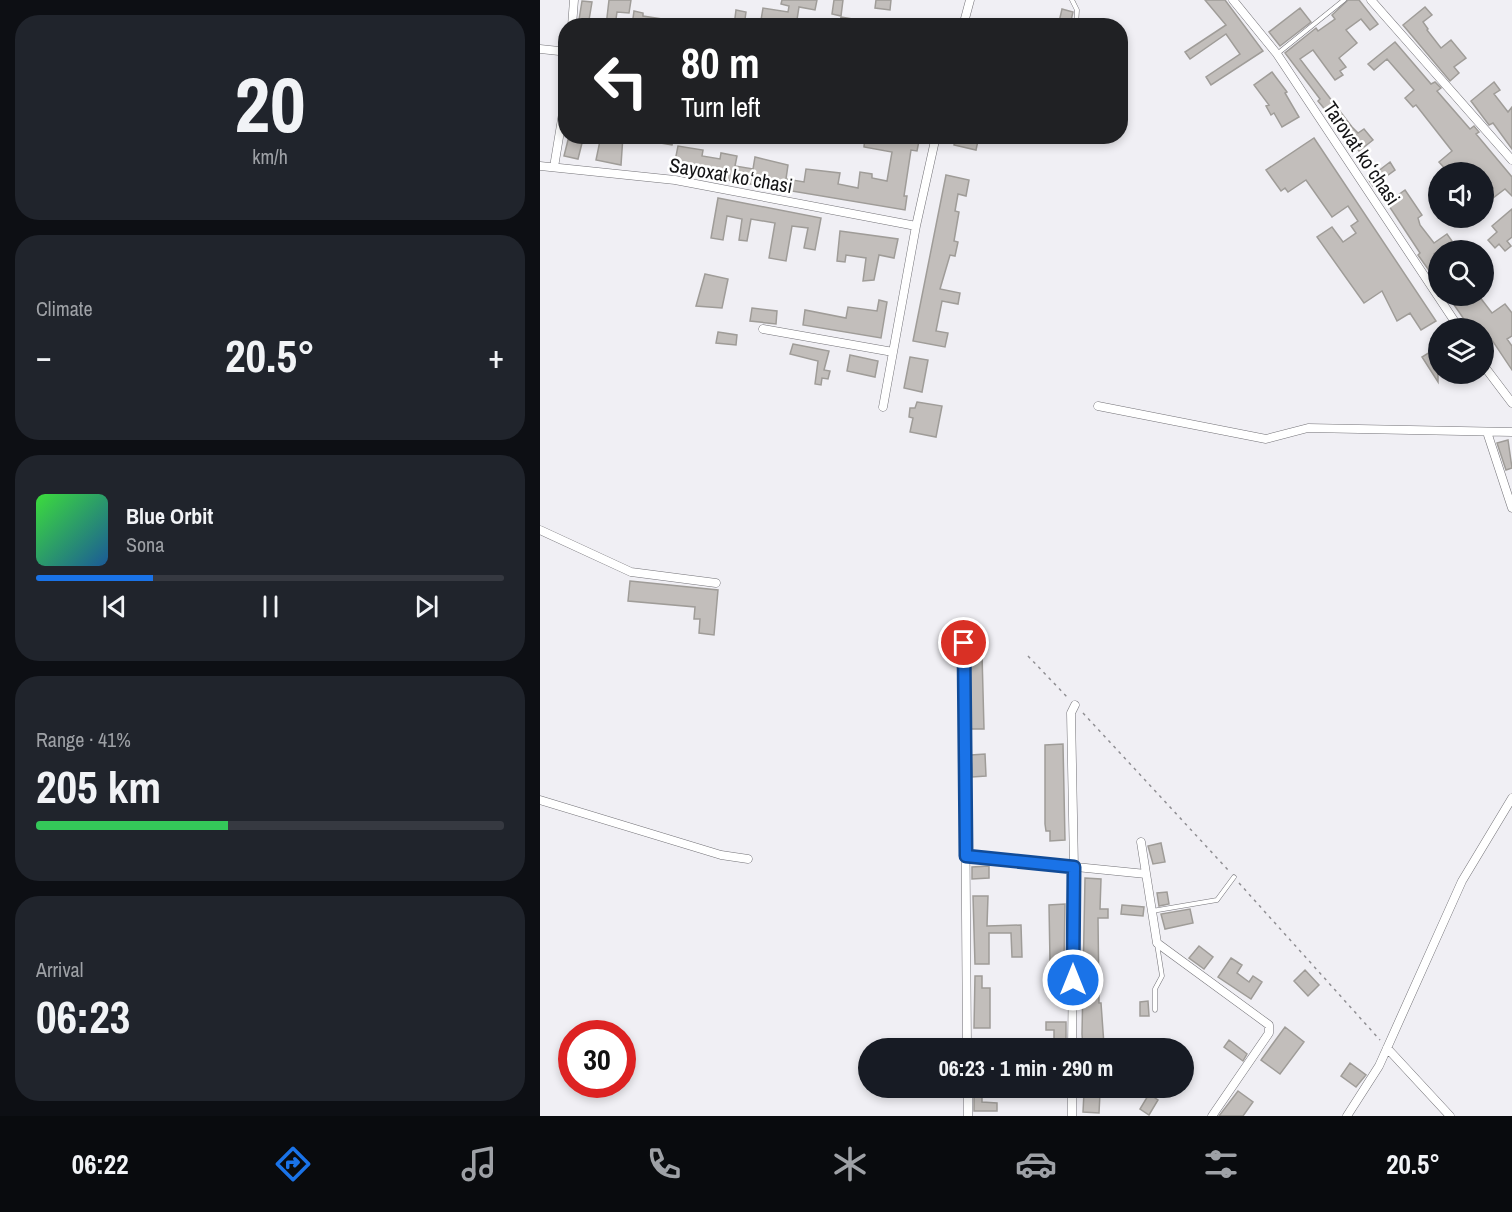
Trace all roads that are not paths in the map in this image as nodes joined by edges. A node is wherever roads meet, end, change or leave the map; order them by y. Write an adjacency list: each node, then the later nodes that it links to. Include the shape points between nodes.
1 (574, 0): 7 (street)
2 (970, 0): 8 (street)
3 (1072, 0): 9 (lane)
4 (1233, 0): 12 (street, Tarovat koʻchasi)
5 (1344, 0): 12 (lane)
6 (1371, 0): 15 (street)
7 (573, 18)
8 (965, 18)
9 (1076, 18)
10 (540, 49): 11 (street)
11 (558, 51)
12 (1277, 54): 19 (street, Tarovat koʻchasi)
13 (558, 143): 17 (street)
14 (934, 144): 18 (street)
15 (1512, 160)
16 (540, 166): 17 (street, Sayoxat koʻchasi)
17 (554, 167): 18 (street, Sayoxat koʻchasi, via 675,180)
18 (916, 226): 21 (street)
19 (1452, 318)
20 (763, 329): 21 (street)
21 (893, 352): 25 (street)
22 (1494, 379): 23 (street)
23 (1512, 403)
24 (1098, 406): 26 (street, via 1266,439 1308,428)
25 (883, 407)
26 (1487, 432): 27 (street); 28 (street)
27 (1512, 432)
28 (1512, 508)
29 (540, 530): 30 (street, via 631,572)
30 (716, 583)
31 (964, 643): 36 (street)
32 (1075, 705): 38 (street, via 1071,713)
33 (1512, 798): 46 (street, via 1462,881)
34 (540, 800): 37 (street, via 721,855)
35 (1141, 842): 39 (street)
36 (966, 856): 38 (street); 44 (street, via 963,869)
37 (748, 859)
38 (1074, 867): 39 (street); 45 (street)
39 (1146, 874): 41 (street)
40 (1234, 877): 41 (lane, via 1217,900)
41 (1152, 911): 42 (street)
42 (1157, 944): 43 (lane, via 1162,976 1155,989); 51 (street, via 1269,1025 1269,1033)
43 (1155, 1010)
44 (967, 1038)
45 (1072, 1038)
46 (1387, 1048): 52 (street); 53 (street)
47 (968, 1098): 49 (street)
48 (1072, 1098): 50 (street)
49 (969, 1116)
50 (1072, 1116)
51 (1212, 1116)
52 (1347, 1116)
53 (1450, 1116)

